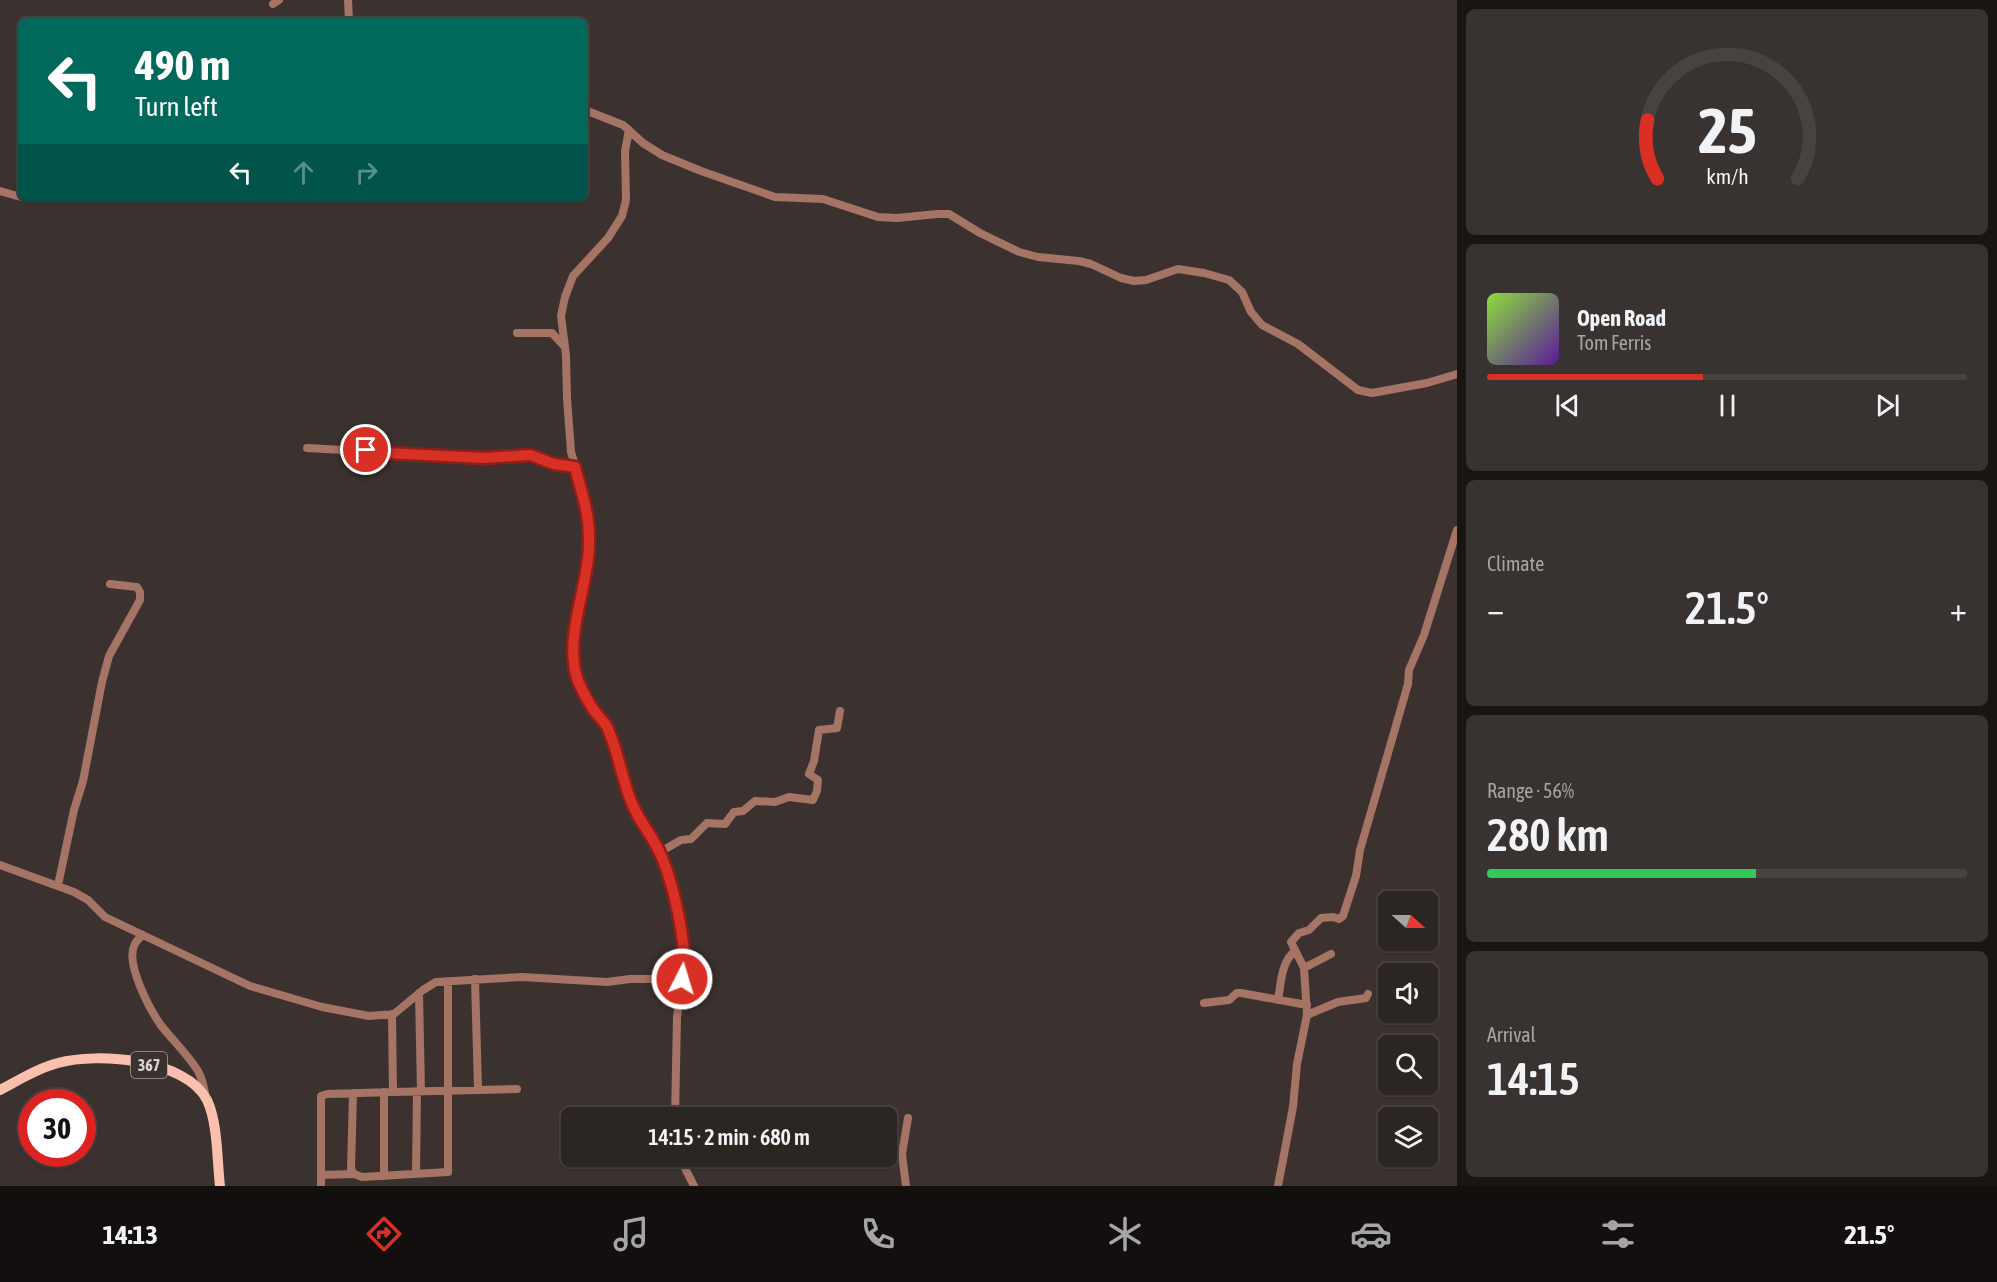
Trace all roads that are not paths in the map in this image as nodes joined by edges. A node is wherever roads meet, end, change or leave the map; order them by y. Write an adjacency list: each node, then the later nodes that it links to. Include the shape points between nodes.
1 (348, 0): 2 (street)
2 (349, 18)
3 (588, 112): 4 (street)
4 (629, 130): 8 (street, via 624,210 608,238 569,281 561,316); 9 (street, via 662,155 776,197 822,199 878,217 949,214 1019,252 1091,264 1121,278 1146,280 1178,270 1229,280 1242,292 1262,325 1298,344 1363,392 1427,383)
5 (0, 191): 6 (street)
6 (18, 196)
7 (518, 333): 8 (street, via 552,333)
8 (565, 348): 11 (street, via 568,429)
9 (1457, 374)
10 (307, 448): 11 (street, via 484,458 530,455)
11 (575, 467): 15 (street, via 586,501 590,537 573,662 578,682 606,726 634,809)
12 (1457, 530): 19 (street, via 1409,670 1343,916 1321,918 1309,930 1299,933 1291,942)
13 (110, 584): 17 (street, via 135,586 140,596 109,656)
14 (840, 711): 15 (street, via 837,729 819,730 809,774 819,780 813,800 789,796 775,802 755,801 743,811 734,812 725,824 707,823 691,839)
15 (660, 852): 23 (street, via 684,944)
16 (0, 865): 17 (street)
17 (58, 885): 18 (street, via 88,900 105,917)
18 (142, 935): 30 (street, via 250,986 278,995 369,1016); 39 (street, via 133,951 138,983 160,1024 199,1073)
19 (1295, 951): 21 (street); 27 (street, via 1287,958)
20 (1331, 954): 21 (street)
21 (1304, 968): 29 (street)
22 (476, 979): 23 (street); 24 (street); 33 (street)
23 (682, 979): 40 (street)
24 (448, 981): 25 (street, via 436,982); 32 (street)
25 (419, 993): 30 (street); 36 (street)
26 (1368, 994): 31 (street, via 1366,998 1338,1002)
27 (1278, 1000): 28 (street, via 1238,993 1229,1000); 29 (street)
28 (1204, 1004)
29 (1307, 1005): 31 (street)
30 (392, 1014): 37 (street)
31 (1307, 1015): 51 (street)
32 (449, 1089): 33 (street); 36 (street); 44 (street, via 449,1170)
33 (478, 1089): 34 (street)
34 (517, 1089)
35 (0, 1090): 39 (main road, 367, via 46,1066 90,1057 153,1066 182,1077)
36 (419, 1091): 37 (street); 44 (street)
37 (389, 1092): 38 (street); 46 (street)
38 (353, 1093): 43 (street); 45 (street, via 321,1096)
39 (206, 1098): 47 (main road, via 215,1133)
40 (675, 1107)
41 (908, 1119): 50 (street, via 902,1154)
42 (685, 1167): 49 (street)
43 (354, 1174): 45 (street); 46 (street)
44 (417, 1174): 46 (street)
45 (321, 1175): 48 (street)
46 (384, 1176)
47 (220, 1186)
48 (321, 1186)
49 (694, 1186)
50 (906, 1186)
51 (1278, 1186)

